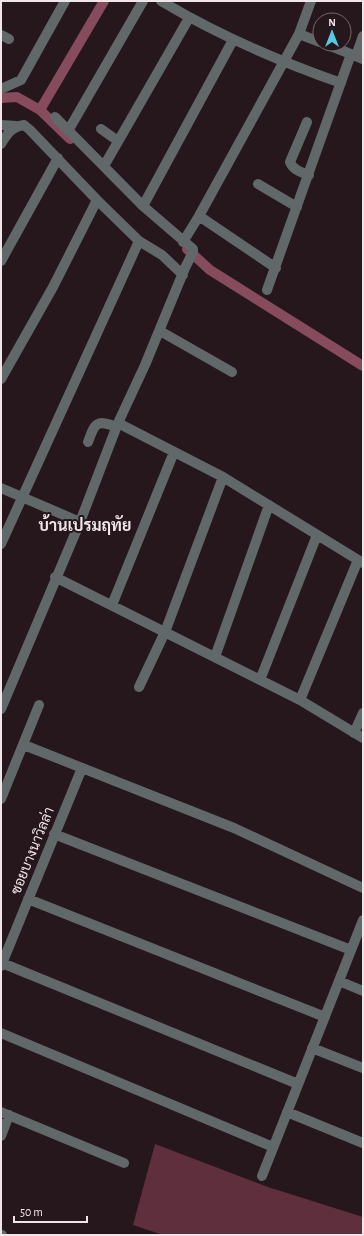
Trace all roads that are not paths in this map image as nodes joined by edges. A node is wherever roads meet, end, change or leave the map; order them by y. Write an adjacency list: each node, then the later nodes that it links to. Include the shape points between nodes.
1 (65, 1): 14 (street, via 21,80)
2 (143, 1): 20 (street)
3 (161, 1): 5 (street)
4 (308, 2): 6 (street)
5 (189, 18): 9 (street); 21 (street)
6 (299, 34): 8 (street); 12 (street)
7 (363, 36): 11 (street)
8 (312, 39)
9 (233, 40): 12 (street); 28 (street)
10 (346, 52): 11 (street)
11 (356, 56): 13 (street)
12 (283, 62): 13 (street); 30 (street)
13 (341, 83): 25 (street)
14 (1, 89)
15 (55, 117): 20 (street)
16 (307, 122): 25 (street, via 290,162 298,171)
17 (1, 124): 18 (street)
18 (16, 126): 22 (street, via 9,131); 23 (street, via 24,125)
19 (101, 129): 21 (street)
20 (68, 131): 24 (street)
21 (118, 141): 24 (street)
22 (1, 144)
23 (58, 158): 27 (street); 33 (street)
24 (104, 166): 28 (street)
25 (309, 175): 29 (street)
26 (258, 184): 29 (street)
27 (98, 200): 31 (street); 39 (street)
28 (143, 206): 32 (street)
29 (297, 207): 34 (street)
30 (199, 216): 32 (street); 34 (street)
31 (140, 240): 35 (street); 45 (street)
32 (183, 242): 35 (street, via 194,252)
33 (1, 261)
34 (276, 268): 36 (street)
35 (184, 272): 37 (street)
36 (267, 290)
37 (160, 331): 38 (street); 40 (street)
38 (232, 372)
39 (1, 379)
40 (117, 425): 41 (street, via 98,423 93,427); 42 (street); 47 (street)
41 (88, 442)
42 (174, 452): 43 (street); 52 (street)
43 (223, 477): 46 (street); 53 (street)
44 (1, 488): 45 (street)
45 (22, 496): 47 (street); 49 (street)
46 (269, 505): 48 (street); 54 (street)
47 (80, 522): 51 (street)
48 (317, 535): 50 (street); 55 (street)
49 (1, 544)
50 (360, 561): 57 (street)
51 (55, 577): 52 (street); 59 (street)
52 (112, 605): 53 (street)
53 (164, 632): 54 (street); 56 (street)
54 (215, 657): 55 (street)
55 (260, 680): 57 (street)
56 (140, 688)
57 (300, 700): 61 (street)
58 (39, 705): 62 (street)
59 (1, 709)
60 (363, 713): 61 (street)
61 (359, 735)
62 (24, 745): 63 (street); 64 (street)
63 (82, 768): 65 (street, ซอยบางนาวิลล่า); 66 (street, via 234,828)
64 (1, 799)
65 (54, 834): 67 (street, ซอยบางนาวิลล่า); 69 (street)
66 (363, 888)
67 (28, 899): 70 (street, ซอยบางนาวิลล่า); 73 (street)
68 (363, 920): 69 (street)
69 (351, 950): 71 (street)
70 (2, 964): 77 (street)
71 (339, 981): 72 (street); 73 (street)
72 (363, 991)
73 (324, 1017): 75 (street)
74 (1, 1033): 82 (street)
75 (312, 1048): 76 (street); 77 (street)
76 (363, 1068)
77 (298, 1084): 78 (street)
78 (287, 1112): 81 (street); 82 (street)
79 (5, 1114): 80 (street); 83 (street)
80 (1, 1136)
81 (363, 1143)
82 (273, 1147): 84 (street)
83 (124, 1163)
84 (262, 1176)

